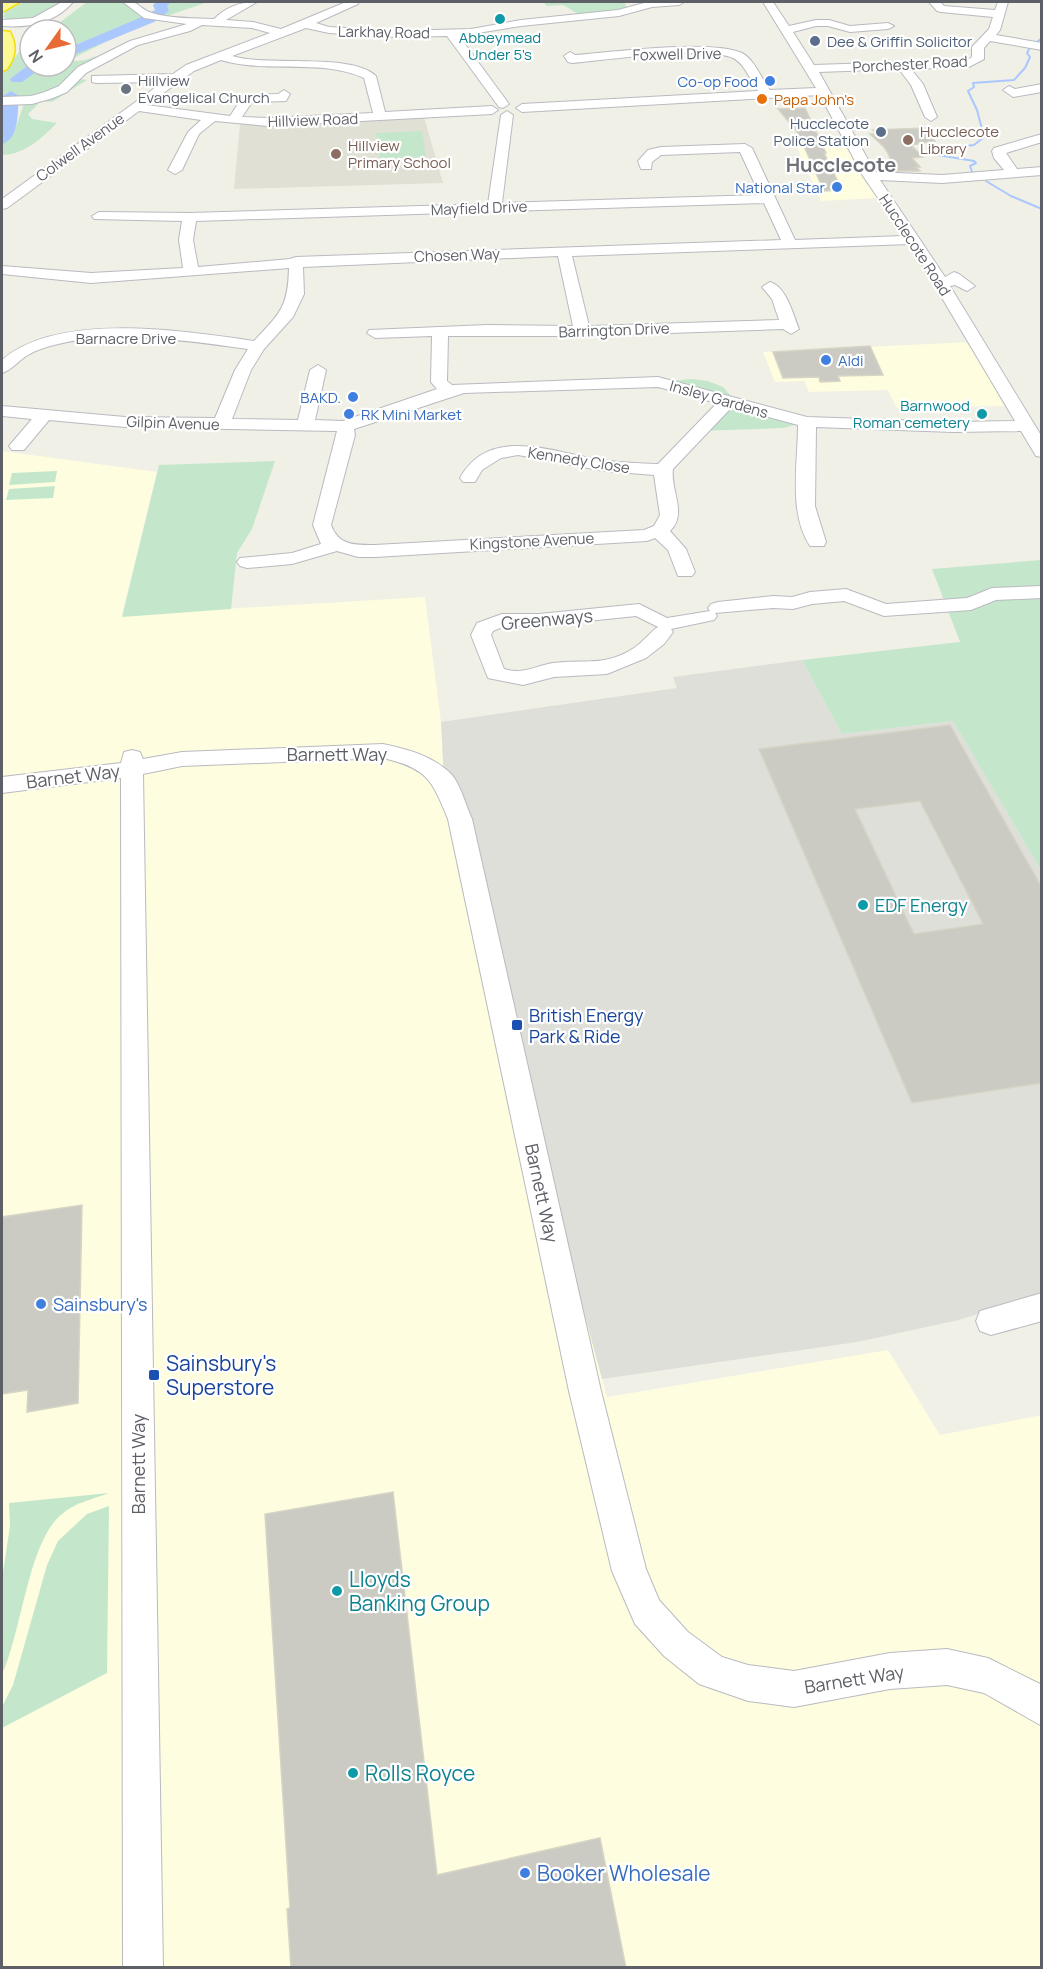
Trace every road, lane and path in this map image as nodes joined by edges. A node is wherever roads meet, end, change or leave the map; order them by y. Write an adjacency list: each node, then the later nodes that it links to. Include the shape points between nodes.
1 (13, 2): 11 (highway)
2 (68, 2): 21 (street)
3 (80, 2): 13 (street)
4 (128, 2): 14 (street, via 148,16)
5 (252, 2): 15 (street, via 227,13)
6 (354, 2): 16 (street, Colwell Avenue)
7 (679, 2): 20 (street, Larkhay Road)
8 (768, 2): 18 (street, Hucclecote Road)
9 (934, 2): 12 (street, via 941,9)
10 (1003, 2): 12 (street, Porchester Road)
11 (2, 8)
12 (999, 14): 22 (street, Porchester Road)
13 (59, 18)
14 (200, 22): 15 (street); 36 (street, via 134,43 82,70 63,89 50,95)
15 (218, 22): 19 (street, via 253,25)
16 (299, 26): 19 (street, Colwell Avenue); 20 (street, Larkhay Road, via 396,34)
17 (888, 26): 18 (street, via 850,29 823,23)
18 (786, 30): 28 (street, Hucclecote Road)
19 (281, 33): 24 (street, Colwell Avenue)
20 (451, 33): 38 (street)
21 (10, 34): 26 (highway)
22 (989, 37): 23 (street); 27 (street, Porchester Road, via 978,47 978,59 969,63)
23 (1041, 47)
24 (219, 56): 29 (street, Colwell Avenue); 40 (street, via 248,64 347,68 364,73 370,76)
25 (572, 59): 34 (street, Foxwell Drive, via 700,51 727,53 741,59)
26 (2, 66)
27 (903, 66): 28 (street, Porchester Road); 39 (street, via 917,84)
28 (811, 69): 33 (street, Hucclecote Road)
29 (173, 78): 30 (street); 37 (street, Colwell Avenue)
30 (96, 79)
31 (1041, 88): 32 (street, via 1013,93)
32 (1009, 90)
33 (824, 91): 34 (street); 48 (street, Hucclecote Road)
34 (766, 93): 38 (street, via 522,108 518,113)
35 (283, 98): 42 (street, via 248,95)
36 (2, 101)
37 (135, 107): 41 (street, Hillview Road); 49 (street, Colwell Avenue)
38 (500, 110): 40 (street, Hillview Road); 51 (street)
39 (927, 114)
40 (380, 117): 42 (street, Hillview Road, via 287,122)
41 (211, 118): 42 (street, Hillview Road); 45 (street, via 194,132)
42 (233, 120)
43 (1041, 138): 47 (street, via 999,151)
44 (643, 162): 50 (street, via 661,151 745,148)
45 (175, 170)
46 (1041, 171): 47 (street)
47 (1013, 173): 48 (street, via 942,179)
48 (870, 176): 54 (street, Hucclecote Road)
49 (15, 194)
50 (769, 199): 51 (street, Mayfield Drive); 55 (street)
51 (494, 207): 53 (street, Mayfield Drive)
52 (99, 216): 53 (street, Mayfield Drive)
53 (190, 217): 59 (street, via 186,240)
54 (914, 240): 55 (street, Chosen Way); 60 (street, Hucclecote Road)
55 (790, 244): 56 (street, Chosen Way)
56 (564, 252): 57 (street, Chosen Way); 64 (street)
57 (296, 261): 59 (street, Chosen Way); 66 (street, via 296,294 285,317)
58 (2, 270): 59 (street, Chosen Way, via 91,278)
59 (191, 272)
60 (941, 282): 62 (street, via 952,281 954,277); 77 (street, Hucclecote Road)
61 (764, 286): 64 (street, Barrington Drive, via 779,299 790,326)
62 (967, 286)
63 (440, 331): 64 (street, Barrington Drive); 65 (street, Barrington Drive); 69 (street, via 439,382)
64 (582, 332)
65 (375, 333)
66 (258, 346): 67 (street, Barnacre Drive, via 159,336 75,336 25,349); 74 (street, via 243,370)
67 (2, 368)
68 (318, 370): 75 (street)
69 (448, 391): 70 (street, Insley Gardens, via 658,382); 76 (street, Insley Gardens)
70 (729, 401): 73 (street, Insley Gardens); 80 (street)
71 (2, 411): 72 (street, Gilpin Avenue)
72 (44, 416): 74 (street, Gilpin Avenue); 78 (street)
73 (807, 422): 77 (street, Insley Gardens); 83 (street, via 806,506)
74 (221, 424): 75 (street, Gilpin Avenue)
75 (304, 426): 76 (street, Gilpin Avenue)
76 (345, 426): 84 (street, via 346,435 322,525 327,539)
77 (1026, 426): 79 (street, Hucclecote Road)
78 (18, 446)
79 (1041, 452)
80 (663, 470): 81 (street, Kennedy Close, via 604,466 518,450 496,453 475,467); 82 (street, via 671,508 669,519)
81 (469, 478)
82 (659, 532): 84 (street, Kingstone Avenue, via 375,551); 86 (street, via 681,552)
83 (817, 542)
84 (334, 544): 85 (street, via 295,560)
85 (247, 562)
86 (685, 572)
87 (1041, 592): 88 (street, via 997,593 971,604 884,610 846,595 810,598 712,612)
88 (664, 626): 88 (street, Greenways, via 639,610 502,620 484,627 481,635 495,674 527,678 545,671 621,664 657,641)
89 (132, 763): 90 (street, Barnet Way); 91 (street, Barnet Way); 92 (street, Barnett Way, via 383,751 405,756 444,781 460,819 585,1391 629,1571 647,1612 676,1644 712,1671 747,1683 794,1689 890,1671 947,1667 988,1676); 93 (street, Barnett Way)
90 (2, 767)
91 (2, 785)
92 (1041, 1708)
93 (143, 1968)

